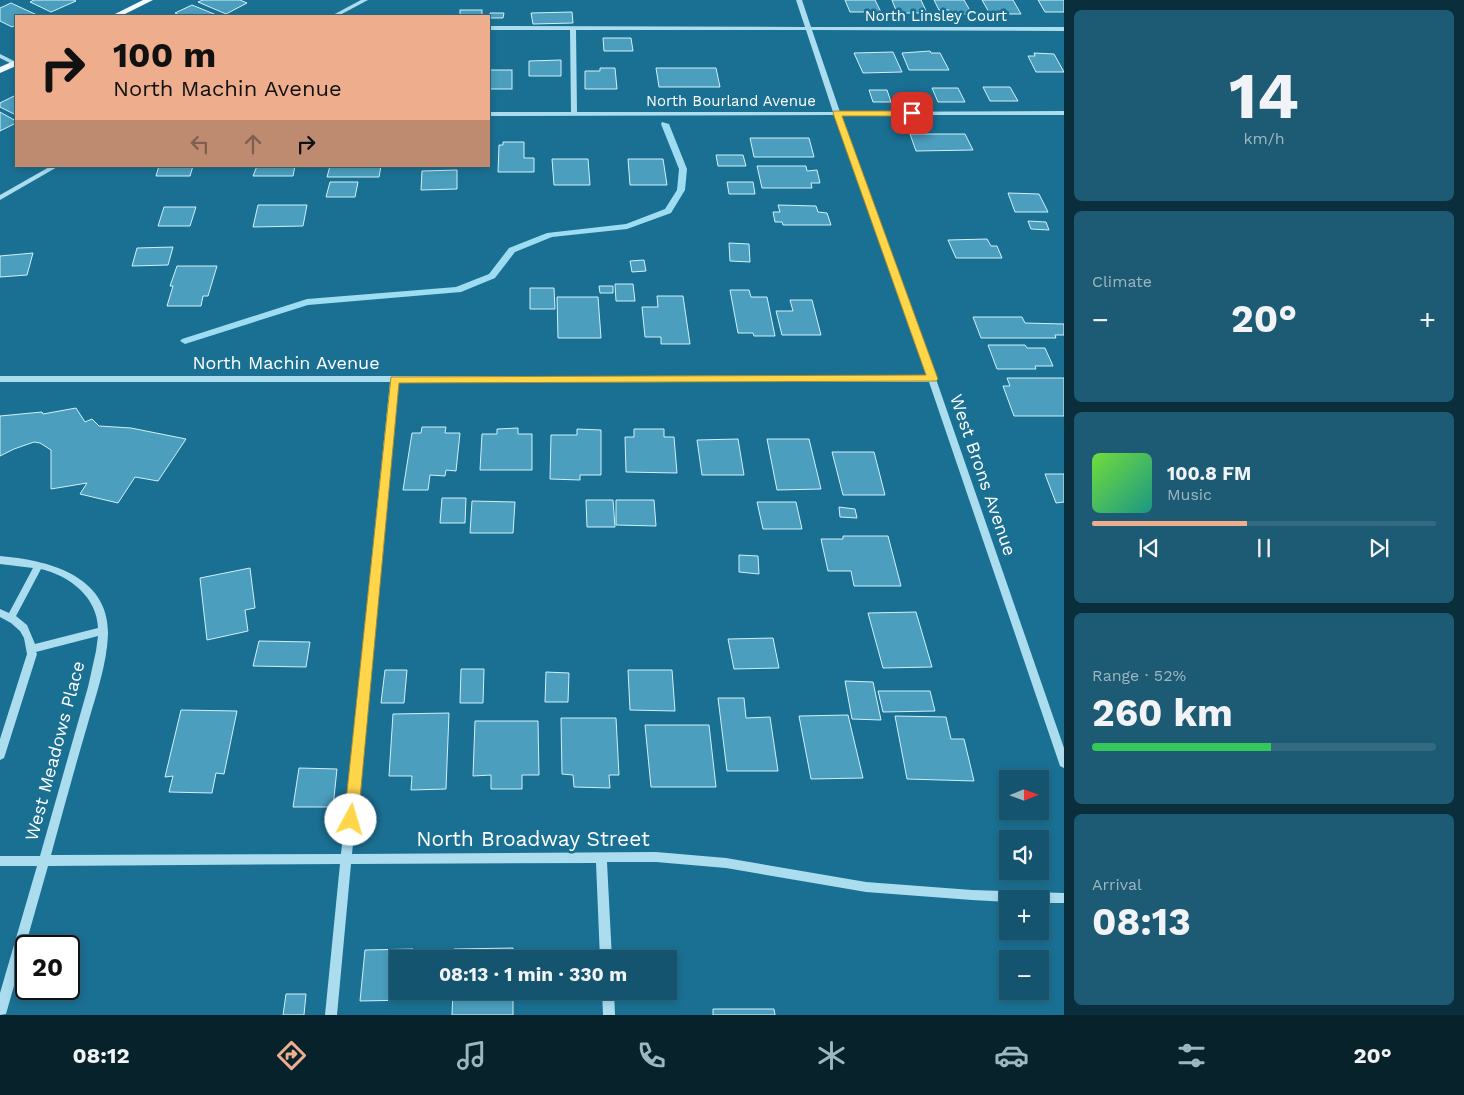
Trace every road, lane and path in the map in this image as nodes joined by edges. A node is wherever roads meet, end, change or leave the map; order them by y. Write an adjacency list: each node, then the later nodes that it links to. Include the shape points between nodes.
1 (150, 0): 4 (main road)
2 (365, 0): 5 (street)
3 (799, 0): 8 (street, West Brons Avenue)
4 (117, 15)
5 (336, 15)
6 (490, 28): 7 (street, North Linsley Court)
7 (574, 28): 8 (street, North Linsley Court); 17 (street)
8 (809, 29): 9 (street, North Linsley Court); 14 (street, West Brons Avenue)
9 (1064, 29)
10 (0, 56): 11 (street)
11 (15, 64)
12 (15, 64): 13 (main road)
13 (0, 70)
14 (837, 113): 15 (street, North Bourland Avenue); 17 (street, North Bourland Avenue); 21 (street, West Brons Avenue)
15 (1064, 113)
16 (490, 114): 17 (street, North Bourland Avenue)
17 (574, 114)
18 (54, 167): 19 (street)
19 (0, 198)
20 (394, 379): 21 (street, North Machin Avenue); 22 (street, North Machin Avenue); 32 (street)
21 (932, 379): 30 (street, West Brons Avenue)
22 (0, 380)
23 (0, 560): 24 (street, West Meadows Place)
24 (39, 565): 26 (street); 27 (street, West Meadows Place, via 72,577 88,592 101,616)
25 (0, 613): 26 (street)
26 (11, 617): 28 (street, via 23,626 30,638)
27 (102, 631): 28 (street); 33 (street, West Meadows Place, via 93,687)
28 (31, 649): 29 (street)
29 (0, 755)
30 (1064, 763)
31 (601, 857): 32 (street, North Broadway Street); 35 (street, North Broadway Street, via 656,857 726,863 866,887); 36 (street)
32 (348, 858): 33 (street, North Broadway Street); 39 (street)
33 (44, 860): 34 (street, North Broadway Street); 38 (street, West Meadows Place)
34 (0, 861)
35 (1064, 898)
36 (606, 950)
37 (608, 1000): 40 (street)
38 (0, 1014)
39 (332, 1015)
40 (609, 1015)

